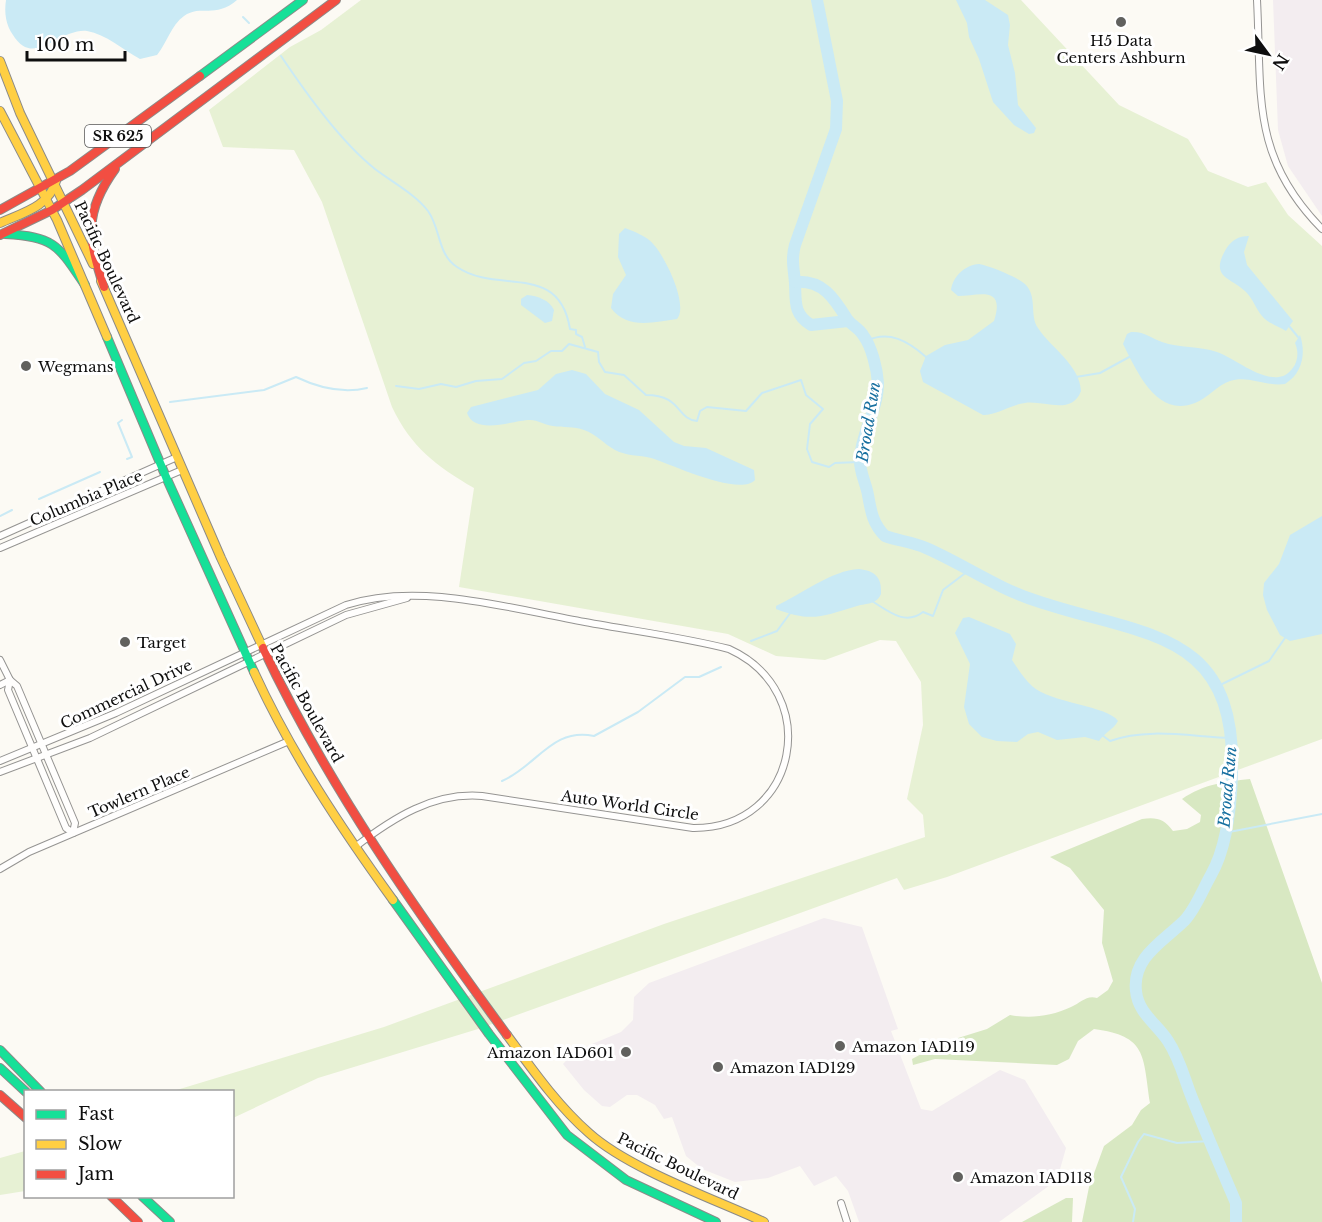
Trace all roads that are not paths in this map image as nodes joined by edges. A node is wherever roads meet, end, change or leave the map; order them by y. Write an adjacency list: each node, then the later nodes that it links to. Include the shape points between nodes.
1 (303, 0): 7 (main road, SR 625)
2 (336, 0): 6 (main road, SR 625)
3 (1257, 0): 14 (street, via 1269,151 1287,188)
4 (0, 61): 7 (main road, Pacific Boulevard, via 20,113)
5 (0, 111): 8 (main road, Pacific Boulevard)
6 (122, 161): 10 (main road, SR 625); 17 (main road, via 101,191 89,226 89,239)
7 (56, 181): 8 (main road, SR 625); 9 (main road); 10 (main road, Pacific Boulevard)
8 (41, 189): 9 (main road, Pacific Boulevard); 11 (main road, SR 625)
9 (47, 200): 12 (main road, Pacific Boulevard); 13 (main road)
10 (64, 201): 12 (main road, SR 625); 17 (main road, Pacific Boulevard)
11 (0, 210)
12 (52, 210): 15 (main road, SR 625); 16 (main road, Pacific Boulevard)
13 (0, 223)
14 (1322, 229)
15 (1, 235): 16 (main road, via 46,238 57,246)
16 (85, 285): 19 (main road, Pacific Boulevard)
17 (104, 287): 18 (main road, Pacific Boulevard)
18 (177, 457): 19 (street, Columbia Place); 20 (main road, Pacific Boulevard)
19 (162, 465): 21 (main road, Pacific Boulevard); 22 (street, Columbia Place)
20 (182, 470): 21 (street, Columbia Place); 25 (main road, Pacific Boulevard)
21 (166, 477): 23 (street, Columbia Place); 26 (main road, Pacific Boulevard)
22 (0, 536)
23 (0, 548)
24 (412, 596): 25 (street, Auto World Circle, via 363,599); 27 (street, Auto World Circle, via 346,615); 40 (street, Auto World Circle, via 458,600 729,649 752,662 778,692 788,719 788,752 778,781 763,800 736,819 715,827 460,796 412,810)
25 (260, 645): 26 (street, Commercial Drive); 27 (main road, Pacific Boulevard)
26 (245, 652): 29 (main road, Pacific Boulevard); 33 (street, Commercial Drive)
27 (265, 655): 29 (street, Auto World Circle); 40 (main road, Pacific Boulevard, via 306,735)
28 (0, 660): 30 (street)
29 (250, 663): 32 (main road, Pacific Boulevard); 35 (street, Commercial Drive)
30 (10, 680): 31 (street); 33 (street, via 17,686); 34 (street, via 8,690)
31 (0, 685)
32 (289, 741): 39 (street, Towlern Place); 41 (main road, Pacific Boulevard)
33 (43, 745): 34 (street, Commercial Drive); 35 (street)
34 (33, 749): 36 (street); 37 (street, Commercial Drive)
35 (47, 755): 36 (street, Commercial Drive); 39 (street, via 75,823)
36 (37, 758): 38 (street, Commercial Drive); 39 (street, via 66,828)
37 (0, 761)
38 (0, 772)
39 (73, 833): 42 (street, Towlern Place)
40 (369, 837): 41 (street, Auto World Circle); 55 (main road, Pacific Boulevard, via 472,987 560,1105 606,1146 631,1161)
41 (355, 847): 54 (main road, Pacific Boulevard, via 553,1121 626,1180)
42 (0, 869)
43 (0, 1050): 46 (main road)
44 (0, 1068): 45 (main road)
45 (24, 1090)
46 (39, 1090)
47 (0, 1095): 48 (main road)
48 (24, 1116)
49 (112, 1198): 52 (main road)
50 (143, 1198): 53 (main road)
51 (841, 1203): 56 (street)
52 (138, 1222)
53 (170, 1222)
54 (716, 1222)
55 (764, 1222)
56 (847, 1222)

